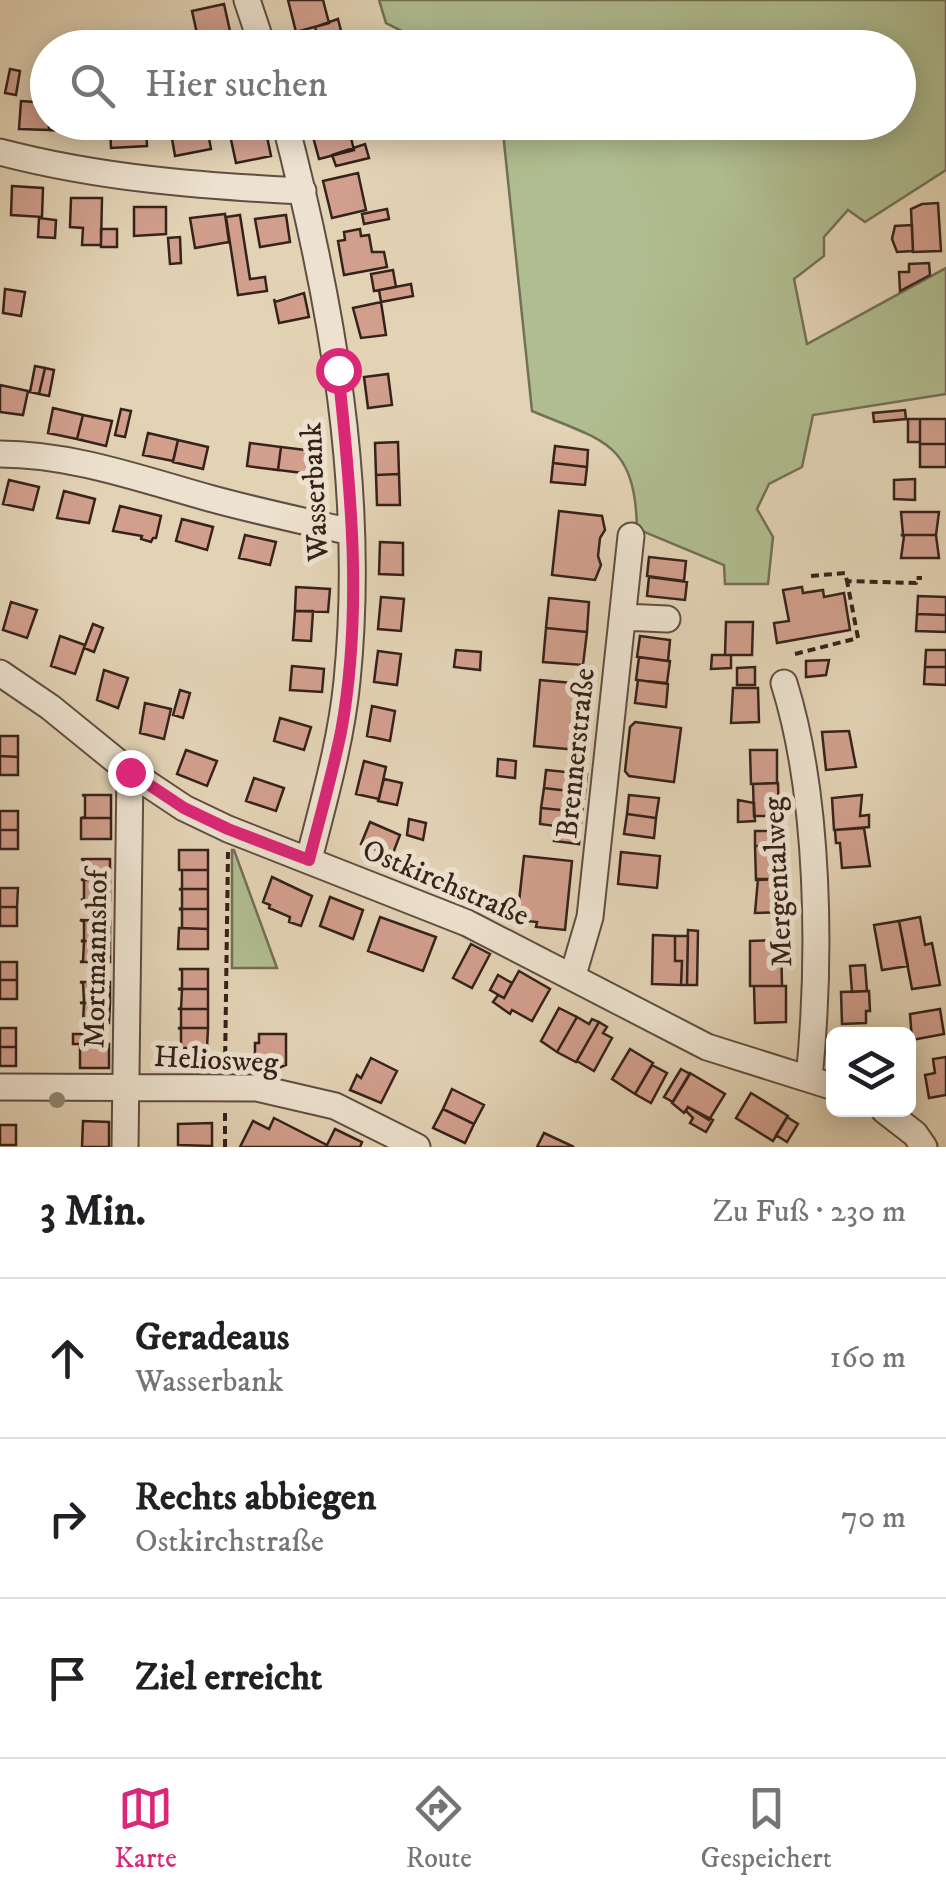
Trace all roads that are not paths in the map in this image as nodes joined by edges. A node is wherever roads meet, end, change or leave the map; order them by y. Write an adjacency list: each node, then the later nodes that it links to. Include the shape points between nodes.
1 (247, 0): 2 (street)
2 (257, 30)
3 (290, 140): 5 (street, Wasserbank)
4 (0, 152): 5 (street, via 119,176)
5 (303, 191): 7 (street, Wasserbank, via 338,370)
6 (0, 454): 7 (street, via 76,462)
7 (351, 532): 14 (street, Wasserbank, via 348,679)
8 (631, 536): 9 (street, Brennerstraße)
9 (623, 617): 10 (street); 15 (street, Brennerstraße, via 590,917)
10 (668, 619)
11 (0, 673): 13 (street, Ostkirchstraße)
12 (784, 683): 16 (street, Mergentalweg, via 800,733)
13 (130, 772): 14 (street, Ostkirchstraße, via 184,808); 18 (street, Mortmannshof)
14 (309, 860): 15 (street, Ostkirchstraße, via 467,923)
15 (573, 975): 16 (street, Ostkirchstraße, via 706,1047)
16 (821, 1083)
17 (0, 1087): 18 (street, Heliosweg)
18 (126, 1088): 20 (street, Mortmannshof); 21 (street, Heliosweg, via 258,1088 334,1106)
19 (893, 1117): 22 (street)
20 (125, 1147)
21 (417, 1147)
22 (924, 1147)

